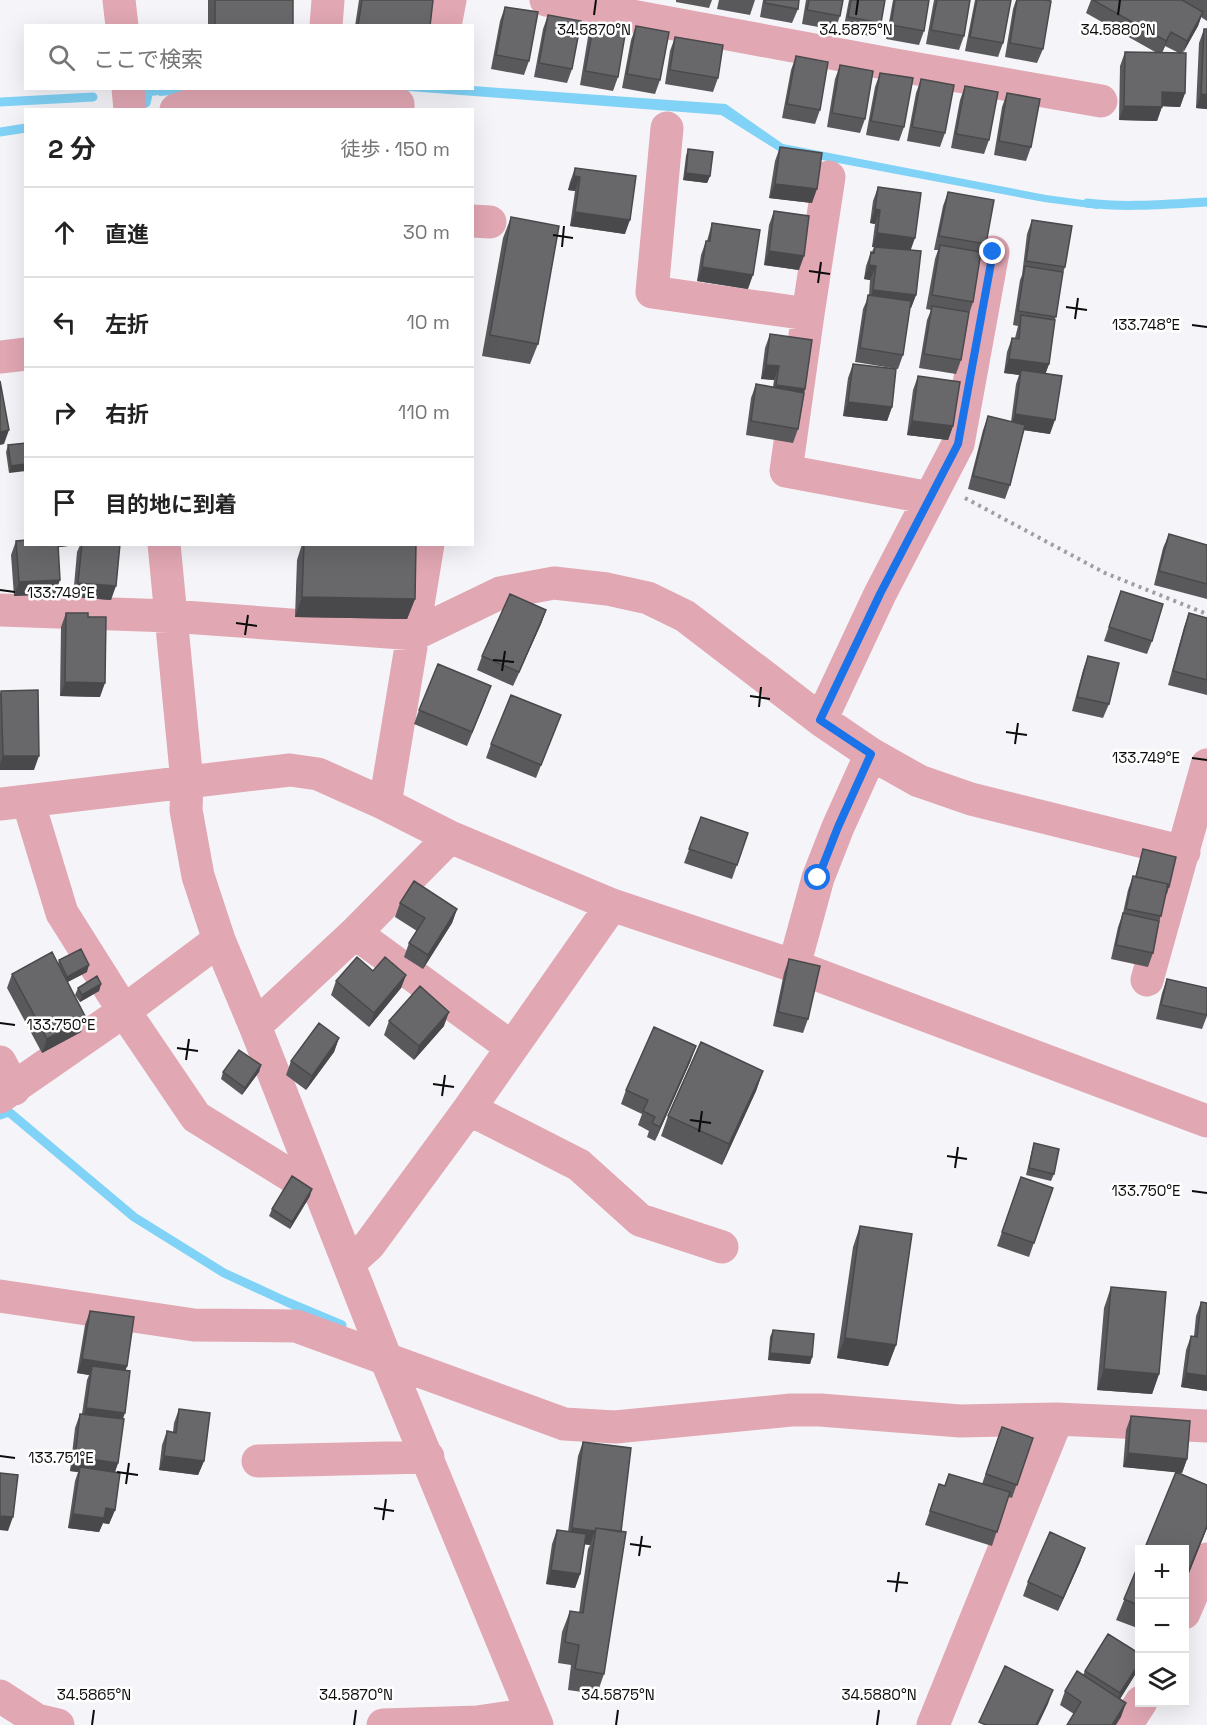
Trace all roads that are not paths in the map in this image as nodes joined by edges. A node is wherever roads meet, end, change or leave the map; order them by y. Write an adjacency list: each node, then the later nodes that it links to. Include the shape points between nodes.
1 (119, 0): 5 (street)
2 (328, 0): 6 (street)
3 (450, 0): 7 (street)
4 (546, 0): 10 (street)
5 (122, 24)
6 (327, 24)
7 (445, 24)
8 (128, 90): 11 (street)
9 (325, 92): 12 (street); 13 (street, via 398,104)
10 (1101, 101)
11 (130, 108)
12 (182, 108)
13 (398, 108)
14 (667, 128): 17 (street, via 652,291)
15 (830, 177): 17 (street)
16 (993, 252): 20 (street, via 958,444)
17 (808, 314): 20 (street, via 786,471)
18 (24, 354): 19 (street)
19 (0, 357)
20 (934, 490): 26 (street)
21 (164, 546): 24 (street)
22 (428, 546): 25 (street)
23 (0, 610): 24 (street)
24 (170, 616): 25 (street); 29 (street)
25 (415, 634): 26 (street, via 500,592 554,583 607,589 648,598 686,616); 30 (street)
26 (820, 720): 27 (street)
27 (871, 754): 33 (street, via 919,781 971,799); 37 (street, via 818,878)
28 (1207, 765): 33 (street)
29 (187, 782): 30 (street, via 290,770 318,774); 31 (street); 36 (street, via 186,810 198,876)
30 (387, 795): 32 (street)
31 (14, 803): 39 (street, via 62,913)
32 (450, 837): 34 (street); 35 (street)
33 (1184, 852): 38 (street)
34 (612, 905): 37 (street); 41 (street)
35 (355, 933): 40 (street); 41 (street)
36 (219, 940): 39 (street); 40 (street)
37 (796, 959): 44 (street)
38 (1147, 980)
39 (124, 1011): 42 (street); 45 (street, via 196,1117)
40 (255, 1026): 45 (street)
41 (511, 1047): 43 (street)
42 (5, 1083)
43 (469, 1109): 46 (street, via 579,1165 640,1220); 47 (street, via 369,1245)
44 (1207, 1121)
45 (320, 1191): 47 (street)
46 (722, 1247)
47 (349, 1263): 49 (street)
48 (0, 1296): 49 (street, via 194,1325 296,1326)
49 (387, 1359): 50 (street, via 564,1424 615,1427 790,1410 960,1421); 52 (street)
50 (1057, 1419): 51 (street); 61 (street)
51 (1207, 1426)
52 (428, 1457): 53 (street); 58 (street)
53 (258, 1461)
54 (1207, 1559): 55 (street)
55 (1189, 1603)
56 (1138, 1707): 62 (street)
57 (11, 1709): 59 (street)
58 (535, 1719): 60 (street)
59 (58, 1725)
60 (383, 1725)
61 (933, 1725)
62 (1126, 1725)

